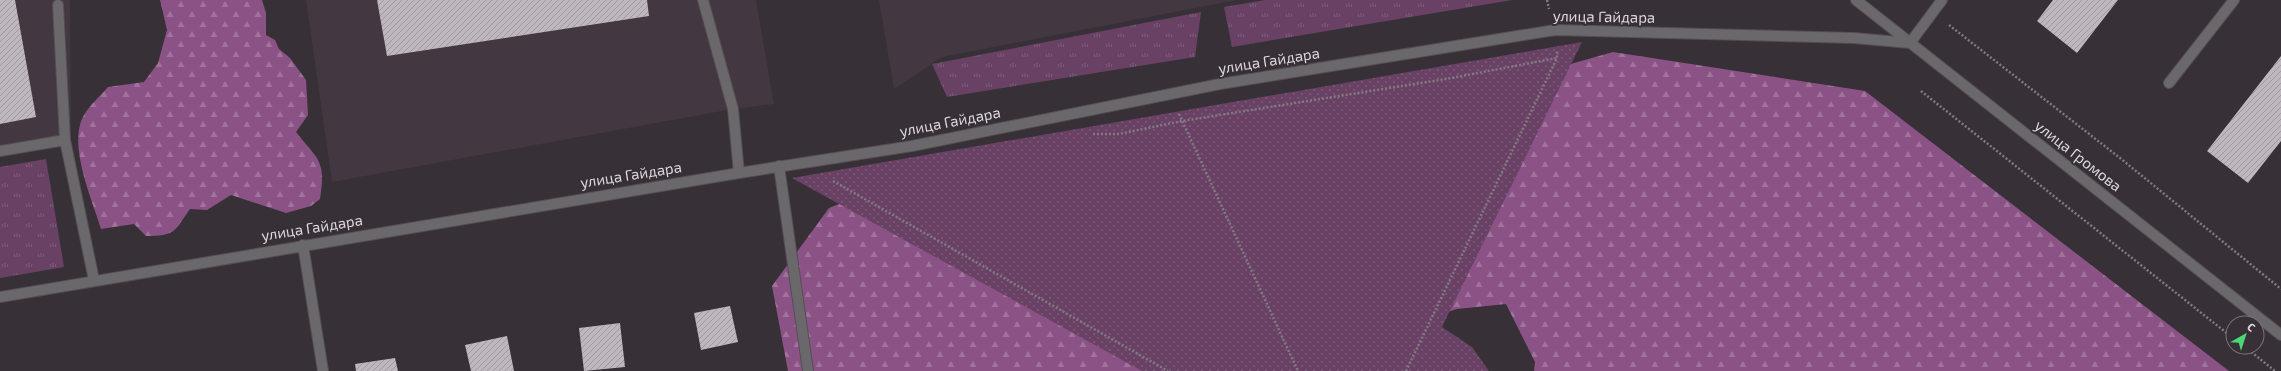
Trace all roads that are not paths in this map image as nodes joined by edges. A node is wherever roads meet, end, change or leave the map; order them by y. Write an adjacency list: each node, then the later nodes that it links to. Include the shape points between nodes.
1 (703, 0): 11 (street, via 733,109)
2 (1856, 0): 6 (street, улица Громова)
3 (1942, 0): 6 (street)
4 (2234, 0): 7 (street)
5 (58, 5): 8 (street)
6 (1910, 43): 10 (street, улица Гайдара, via 1846,38 1555,30 1220,84 912,146); 15 (street, улица Громова)
7 (2168, 83)
8 (65, 140): 9 (street); 13 (street)
9 (0, 151)
10 (779, 166): 11 (street, улица Гайдара); 17 (street)
11 (739, 173): 12 (street, улица Гайдара)
12 (303, 245): 13 (street, улица Гайдара); 16 (street)
13 (94, 280): 14 (street, улица Гайдара)
14 (0, 297)
15 (2281, 335)
16 (323, 371)
17 (808, 371)

